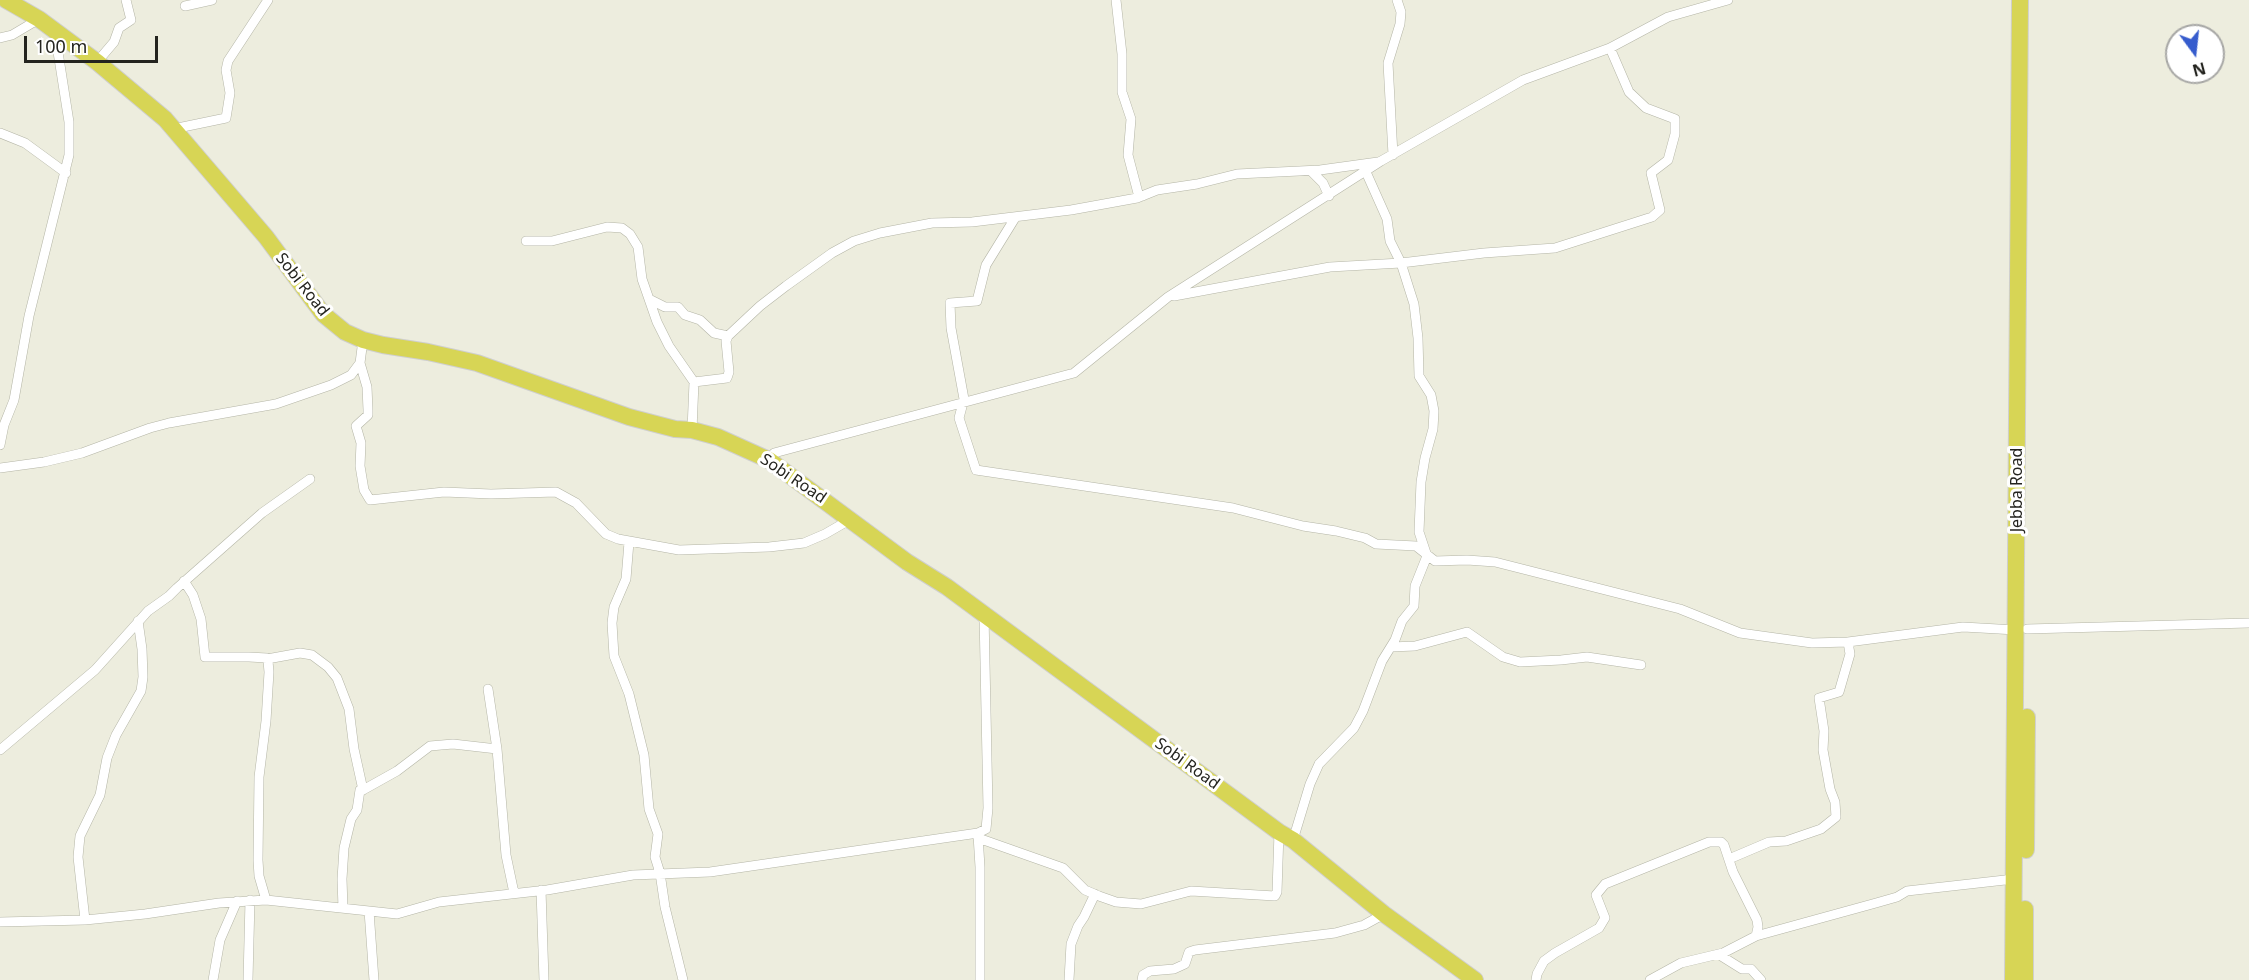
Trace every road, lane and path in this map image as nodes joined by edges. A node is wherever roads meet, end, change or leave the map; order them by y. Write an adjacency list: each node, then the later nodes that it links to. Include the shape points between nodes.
1 (6, 0): 11 (highway, Sobi Road)
2 (126, 0): 15 (street, via 131,20 119,28 114,42)
3 (212, 0): 10 (street)
4 (268, 0): 16 (street, via 228,61 230,93 226,118)
5 (1116, 0): 24 (street, via 1122,92 1131,119 1128,155)
6 (1397, 0): 18 (street, via 1400,24 1388,63)
7 (1728, 0): 14 (street, via 1668,17)
8 (2020, 0): 47 (highway, Jebba Road)
9 (2030, 0): 47 (highway)
10 (185, 6)
11 (39, 19): 12 (highway, Sobi Road); 13 (street)
12 (55, 33): 15 (highway, Sobi Road); 22 (street, via 69,122)
13 (0, 38)
14 (1610, 48): 18 (street, via 1523,80); 27 (street, via 1629,92 1646,108 1675,119 1668,160 1651,172 1660,210 1652,217 1555,248)
15 (98, 62): 16 (highway, Sobi Road)
16 (173, 129): 31 (highway, Sobi Road, via 266,237 323,314 345,332)
17 (0, 133): 22 (street, via 25,143)
18 (1393, 155): 19 (street)
19 (1381, 162): 20 (street); 21 (street)
20 (1311, 171): 23 (street); 24 (street, via 1237,174)
21 (1366, 172): 23 (street); 27 (street)
22 (66, 173): 36 (street)
23 (1329, 196): 28 (street)
24 (1139, 197): 25 (street)
25 (1015, 218): 30 (street, via 932,223 854,241 786,286); 34 (street, via 986,265 977,301 950,303 964,399)
26 (526, 241): 29 (street, via 552,241 607,227 622,228 638,247)
27 (1401, 263): 28 (street, via 1329,267); 42 (street, via 1417,321 1419,376 1431,396 1434,411 1421,482 1419,532)
28 (1168, 297): 34 (street, via 1074,373)
29 (649, 299): 30 (street, via 665,307 678,307 714,333); 33 (street, via 669,346)
30 (728, 336): 33 (street, via 727,378)
31 (363, 340): 32 (street); 35 (highway, Sobi Road, via 477,363 628,417)
32 (360, 363): 38 (street, via 343,380 276,404 169,423 82,453); 41 (street, via 368,414 356,426 362,443 364,490 370,500 444,492 556,492 576,503 606,534)
33 (694, 382): 35 (street)
34 (961, 404): 37 (street, via 774,453); 42 (street, via 960,418 976,470 1233,508 1365,538 1376,544 1416,546)
35 (692, 430): 37 (highway, Sobi Road)
36 (0, 445)
37 (769, 460): 40 (highway, Sobi Road)
38 (0, 468)
39 (310, 479): 43 (street, via 262,513)
40 (851, 519): 41 (street, via 804,543 769,547 679,550); 44 (highway, Sobi Road)
41 (629, 542): 59 (street, via 626,579 614,607 614,656 629,694 644,755 649,809 658,834 655,857)
42 (1427, 556): 48 (street, via 1435,561 1495,562 1680,609 1740,633 1812,643); 49 (street, via 1415,586 1414,606)
43 (184, 581): 45 (street); 50 (street, via 201,619 205,657)
44 (984, 615): 56 (street, via 988,800 986,829); 57 (highway, Sobi Road)
45 (138, 621): 54 (street, via 95,670); 70 (street, via 144,677 141,691 116,735 100,795 80,836 78,857)
46 (2249, 623): 47 (street)
47 (2021, 630): 48 (street, via 1963,627); 60 (highway, Jebba Road); 87 (highway)
48 (1848, 642): 58 (street, via 1850,654 1839,692 1819,698 1827,776 1836,817 1821,829 1786,841 1769,842)
49 (1391, 646): 51 (street, via 1415,645 1467,632 1503,657 1520,662 1587,657); 57 (street, via 1354,728 1319,764)
50 (267, 658): 55 (street, via 312,655 337,678 349,709); 65 (street, via 258,860)
51 (1641, 665)
52 (488, 689): 53 (street)
53 (497, 749): 55 (street, via 461,744 430,746); 62 (street, via 506,855)
54 (0, 750)
55 (363, 790): 67 (street, via 344,848)
56 (978, 836): 59 (street, via 710,872); 63 (street, via 1063,868 1085,890); 79 (street)
57 (1286, 836): 63 (street, via 1275,896 1191,891 1141,904 1116,902); 69 (highway, Sobi Road)
58 (1729, 859): 72 (street, via 1757,920); 83 (street, via 1721,842 1709,842 1605,884 1596,895 1605,918 1599,928 1555,952 1544,962)
59 (660, 873): 61 (street); 78 (street)
60 (2014, 879): 72 (street, via 1912,889 1876,903); 86 (highway, Jebba Road)
61 (541, 890): 62 (street); 77 (street)
62 (514, 893): 68 (street, via 440,902 407,913)
63 (1095, 894): 80 (street, via 1071,944)
64 (250, 900): 65 (street); 66 (street); 75 (street)
65 (266, 900): 67 (street)
66 (237, 902): 70 (street); 74 (street, via 220,940)
67 (343, 908): 68 (street)
68 (369, 910): 76 (street)
69 (1384, 914): 81 (street, via 1364,925 1335,933 1196,950 1189,952 1185,964 1150,971); 82 (highway, Sobi Road)
70 (86, 920): 71 (street)
71 (0, 922)
72 (1756, 936): 73 (street)
73 (1718, 954): 84 (street, via 1688,960); 85 (street, via 1742,969 1751,969)
74 (213, 980)
75 (248, 980)
76 (374, 980)
77 (544, 980)
78 (682, 980)
79 (980, 980)
80 (1069, 980)
81 (1142, 980)
82 (1475, 980)
83 (1536, 980)
84 (1650, 980)
85 (1761, 980)
86 (2013, 980)
87 (2025, 980)

